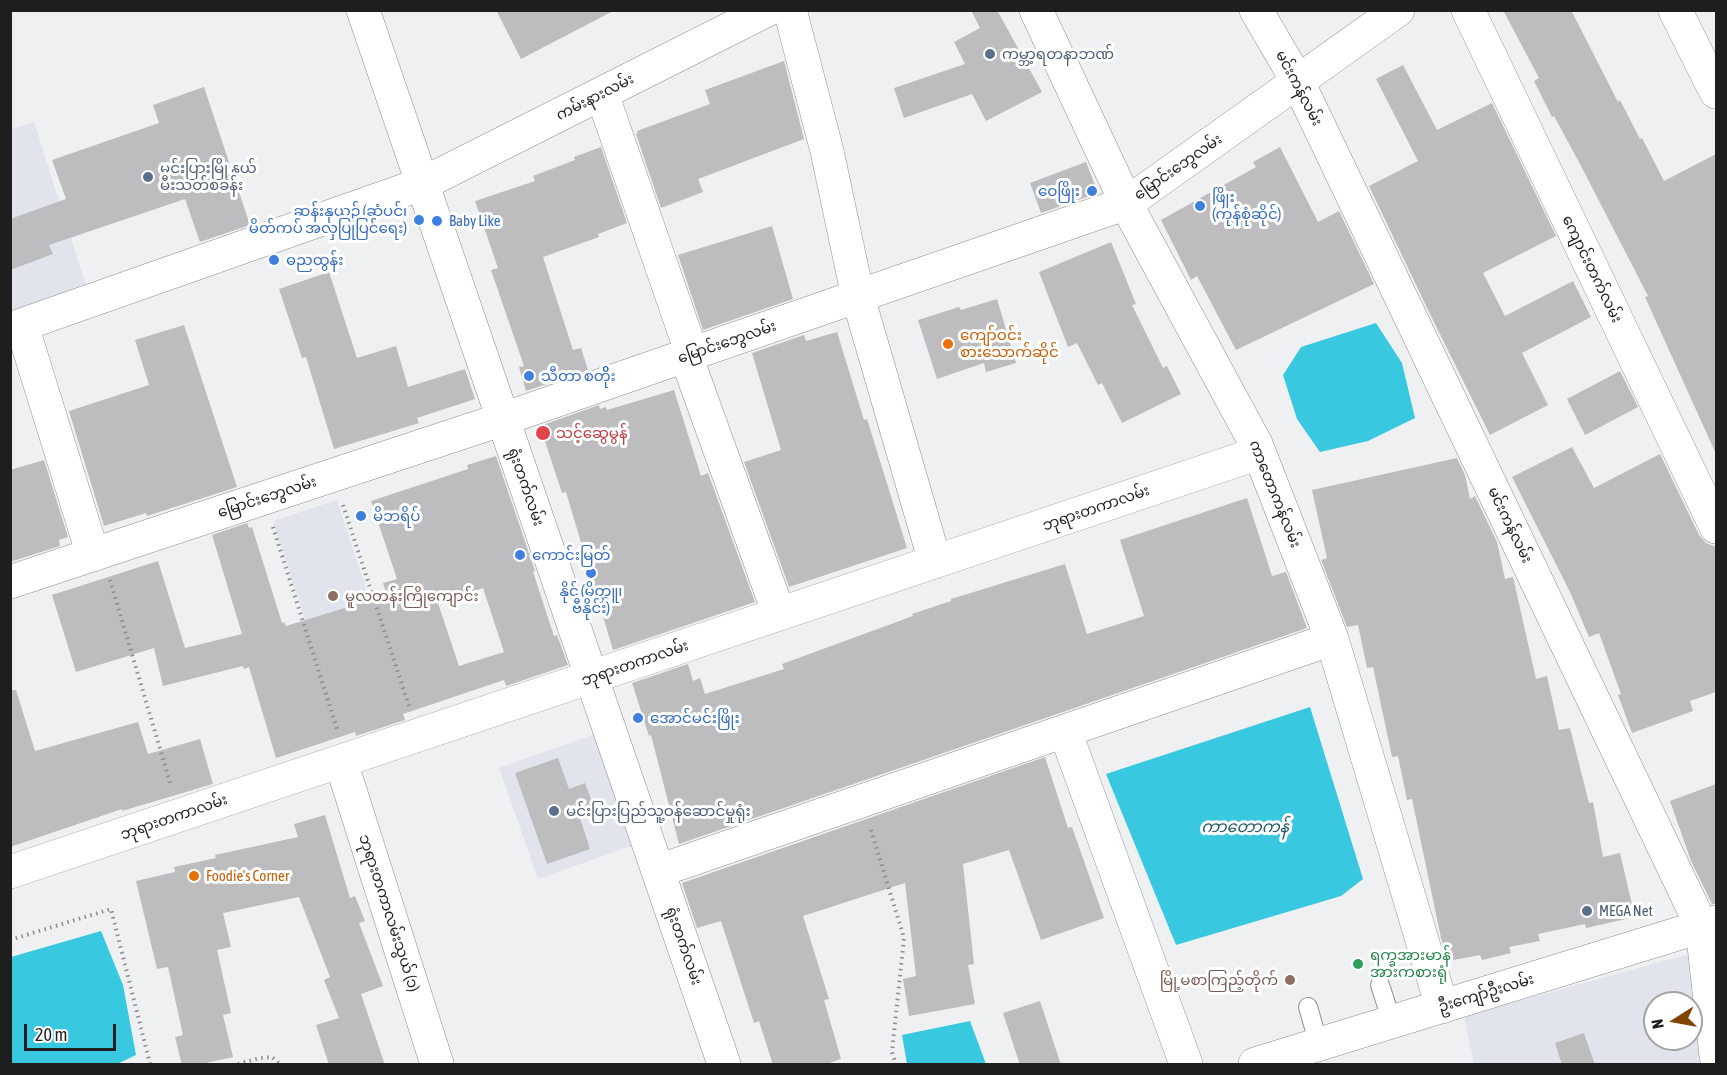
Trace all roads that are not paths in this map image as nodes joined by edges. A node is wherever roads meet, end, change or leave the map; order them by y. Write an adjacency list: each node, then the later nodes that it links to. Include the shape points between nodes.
1 (363, 10): 12 (street, ရုံးတက်လမ်း)
2 (767, 10): 11 (street, ကမ်းနားလမ်း)
3 (790, 10): 14 (street, via 827,151)
4 (1036, 10): 13 (street, ကာတောကန်လမ်း)
5 (1256, 10): 9 (street, မင်းကန်လမ်း)
6 (1398, 10): 9 (street, မြောင်းဘွေလမ်း)
7 (1468, 10): 19 (street, ကျောင်းတက်လမ်း)
8 (1675, 10): 10 (street)
9 (1299, 82): 13 (street, မြောင်းဘွေလမ်း); 30 (street, မင်းကန်လမ်း)
10 (1716, 92)
11 (602, 94): 12 (street, ကမ်းနားလမ်း); 16 (street)
12 (422, 184): 15 (street, ကမ်းနားလမ်း); 17 (street, ရုံးတက်လမ်း)
13 (1127, 204): 14 (street, မြောင်းဘွေလမ်း); 18 (street, ကာတောကန်လမ်း)
14 (858, 297): 16 (street, မြောင်းဘွေလမ်း); 21 (street)
15 (16, 327): 20 (street)
16 (689, 355): 17 (street, မြောင်းဘွေလမ်း); 23 (street)
17 (502, 419): 20 (street, မြောင်းဘွေလမ်း); 25 (street, ရုံးတက်လမ်း)
18 (1259, 453): 21 (street, ဘုရားတကာလမ်း); 24 (street, ကာတောကန်လမ်း)
19 (1716, 527)
20 (97, 553): 22 (street, မြောင်းဘွေလမ်း)
21 (935, 562): 23 (street, ဘုရားတကာလမ်း)
22 (10, 582)
23 (778, 614): 25 (street, ဘုရားတကာလမ်း)
24 (1332, 639): 26 (street); 32 (street, ကာတောကန်လမ်း)
25 (591, 677): 27 (street, ဘုရားတကာလမ်း); 28 (street, ရုံးတက်လမ်း)
26 (1065, 731): 28 (street); 39 (street)
27 (344, 760): 29 (street, ဘုရားတကာလမ်း); 37 (street, ဘုရားတကာလမ်းသွယ် (၁))
28 (658, 871): 38 (street, ရုံးတက်လမ်း)
29 (10, 872)
30 (1709, 924): 32 (street, ဦးကျော်ဦးလမ်း); 36 (street, မင်းကန်လမ်း)
31 (1380, 985): 34 (lane)
32 (1442, 1007): 34 (street, ဦးကျော်ဦးလမ်း)
33 (1308, 1008): 35 (lane)
34 (1392, 1022): 35 (street, ဦးကျော်ဦးလမ်း)
35 (1319, 1045): 40 (street, ဦးကျော်ဦးလမ်း)
36 (1716, 1056)
37 (437, 1065)
38 (724, 1065)
39 (1186, 1065)
40 (1255, 1065)

